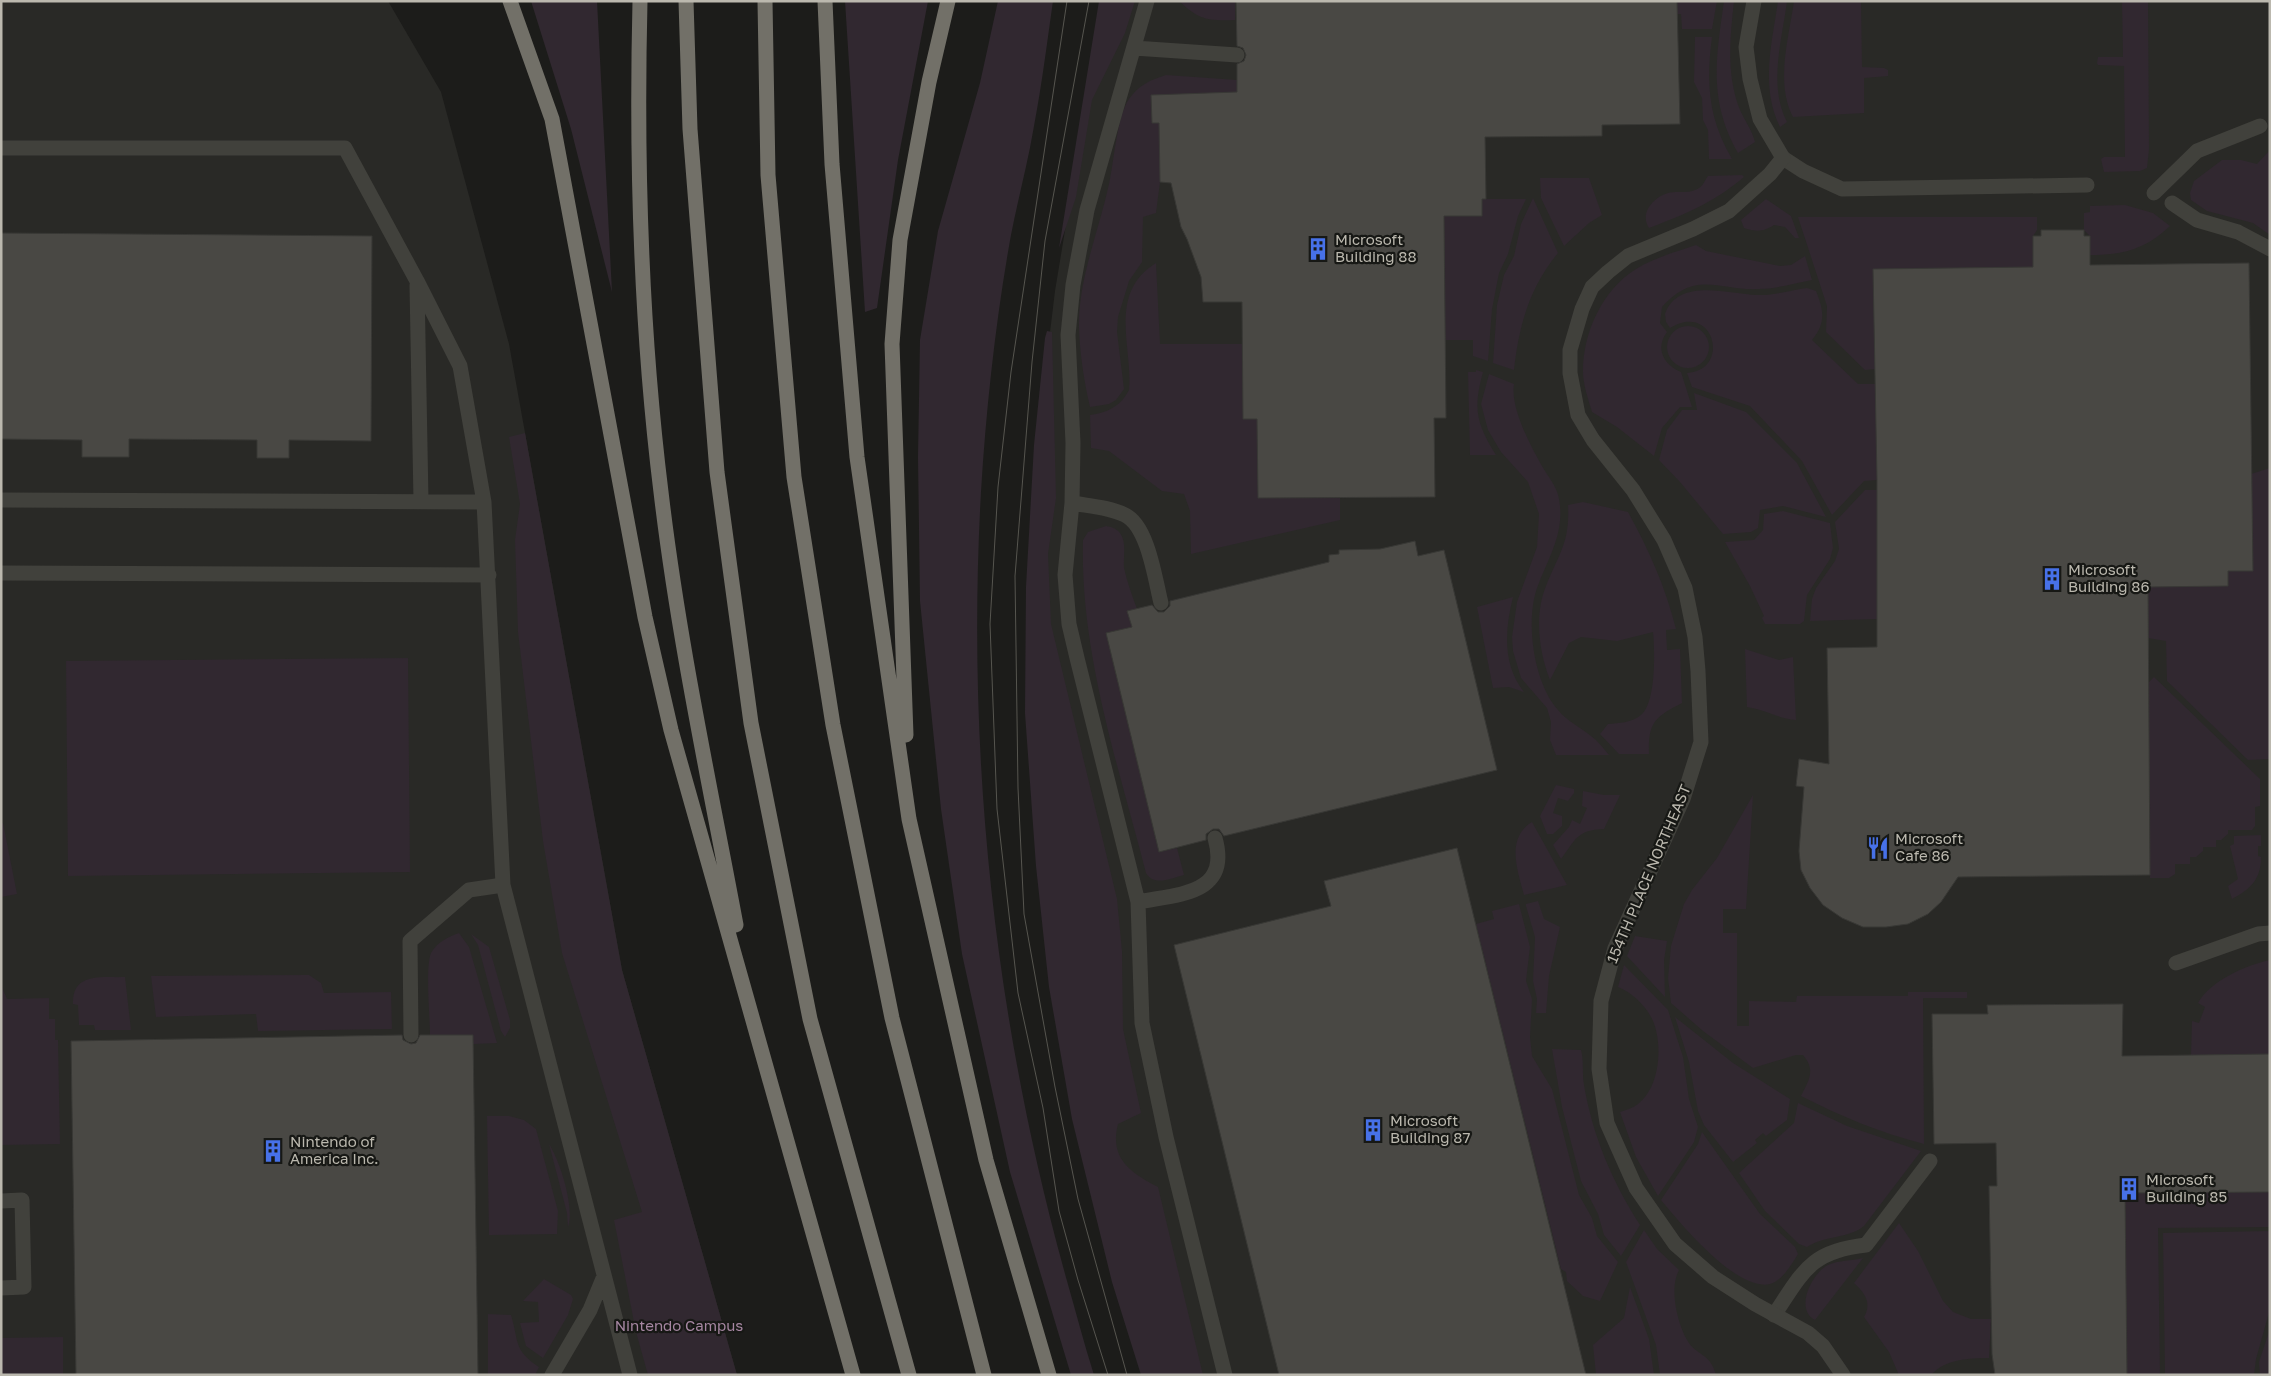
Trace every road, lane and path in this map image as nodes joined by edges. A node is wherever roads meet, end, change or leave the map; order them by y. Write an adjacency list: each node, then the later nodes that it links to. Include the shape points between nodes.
1 (510, 1): 32 (highway, via 552,119 645,617 671,730)
2 (640, 1): 32 (highway, via 638,90 646,322 661,492 694,703)
3 (686, 1): 42 (highway, via 690,129 717,472 751,723 810,1019)
4 (765, 1): 43 (highway, via 768,175 792,457 824,668 892,1018)
5 (825, 1): 26 (highway, via 832,164 857,457)
6 (948, 1): 26 (highway, via 929,82 900,240 892,344)
7 (1147, 1): 9 (street)
8 (1754, 1): 13 (street, via 1746,46 1750,79 1760,119)
9 (1134, 48): 10 (street); 22 (street, via 1087,210 1073,285 1068,335)
10 (1237, 55)
11 (2260, 126): 15 (street, via 2197,151)
12 (1, 148): 18 (street, via 346,148)
13 (1782, 158): 14 (street, via 1842,189); 38 (street, 154TH PLACE NORTHEAST, via 1770,174 1729,211 1628,256 1608,272 1592,288 1570,350 1578,415 1593,440 1633,490 1664,540 1685,588 1698,671 1701,742 1683,799 1615,948 1601,1001 1599,1069 1607,1123 1636,1188 1675,1244 1713,1277)
14 (2087, 185)
15 (2154, 193)
16 (2172, 203): 17 (street, via 2197,220 2238,232)
17 (2270, 249)
18 (417, 281): 20 (street); 21 (street, via 460,366)
19 (1, 500): 20 (street)
20 (421, 501): 21 (street)
21 (484, 502): 24 (street)
22 (1072, 503): 25 (street, via 1110,510 1127,516 1138,525); 29 (street, via 1065,575 1069,624)
23 (1, 573): 24 (street)
24 (489, 575): 28 (street)
25 (1161, 603)
26 (909, 818): 44 (highway, via 986,1160)
27 (1215, 838): 29 (street, via 1217,872 1205,885 1186,893)
28 (503, 885): 33 (street, via 469,890 410,941); 36 (street)
29 (1138, 902): 45 (street, via 1142,1023 1166,1137)
30 (2270, 933): 31 (street, via 2258,934)
31 (2176, 963)
32 (754, 1018): 41 (highway)
33 (411, 1035)
34 (1930, 1161): 38 (street, via 1866,1245 1832,1251 1817,1259 1803,1272)
35 (1, 1201): 37 (street, via 22,1200 24,1287)
36 (604, 1276): 39 (street, via 590,1310); 40 (street)
37 (1, 1288)
38 (1774, 1315): 46 (street, 154TH PLACE NORTHEAST, via 1808,1333)
39 (552, 1375)
40 (630, 1375)
41 (853, 1375)
42 (909, 1375)
43 (984, 1375)
44 (1049, 1375)
45 (1226, 1375)
46 (1843, 1375)

